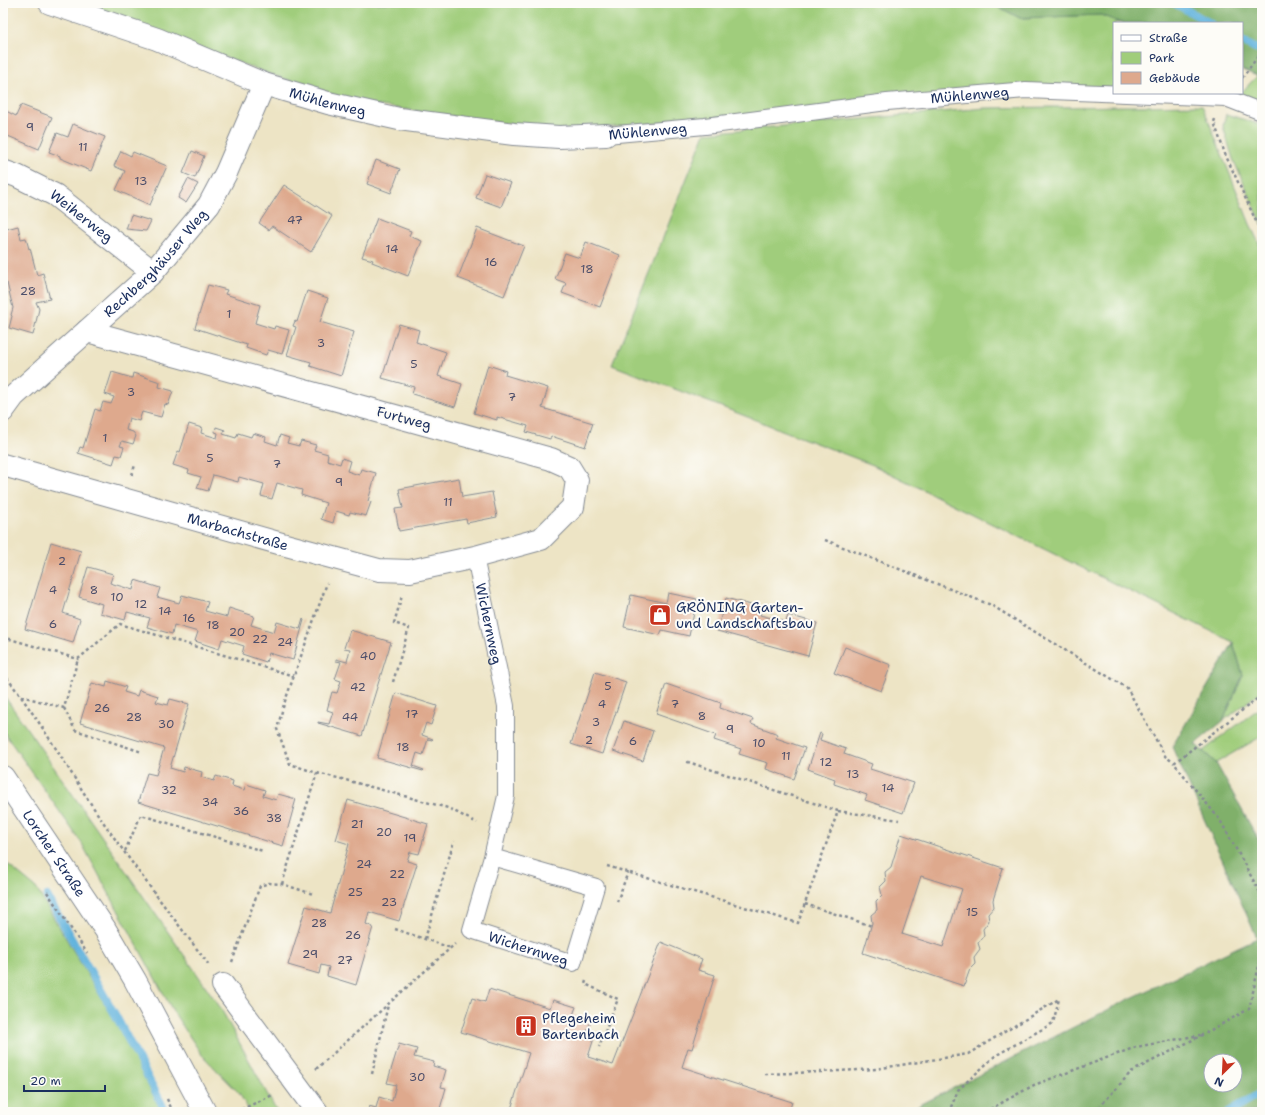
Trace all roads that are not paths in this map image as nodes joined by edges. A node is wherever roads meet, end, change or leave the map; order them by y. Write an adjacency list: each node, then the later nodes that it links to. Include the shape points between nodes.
1 (50, 3): 2 (street, Mühlenweg, via 157,39)
2 (264, 84): 6 (street, Mühlenweg, via 399,120 514,134 559,137); 8 (street, Rechberghäuser Weg, via 226,173 209,205)
3 (1113, 93): 6 (lane, Mühlenweg, via 1026,90 887,102 705,126)
4 (1126, 94): 5 (lane, Mühlenweg, via 1226,98)
5 (1262, 112)
6 (606, 135)
7 (3, 172): 8 (street, Weiherweg, via 56,195)
8 (153, 272): 9 (street, Rechberghäuser Weg)
9 (87, 331): 10 (street, Rechberghäuser Weg, via 14,396); 12 (street, Furtweg, via 543,457 569,467 577,480 573,507 541,538)
10 (3, 411)
11 (3, 465): 12 (street, Marbachstraße, via 379,570 410,571)
12 (475, 557): 14 (lane, Wichernweg, via 506,706 506,796)
13 (3, 777): 16 (street, Lorcher Straße, via 105,929)
14 (492, 857): 14 (lane, Wichernweg, via 471,930 573,963 596,887)
15 (224, 985): 17 (street)
16 (205, 1112)
17 (317, 1112)

